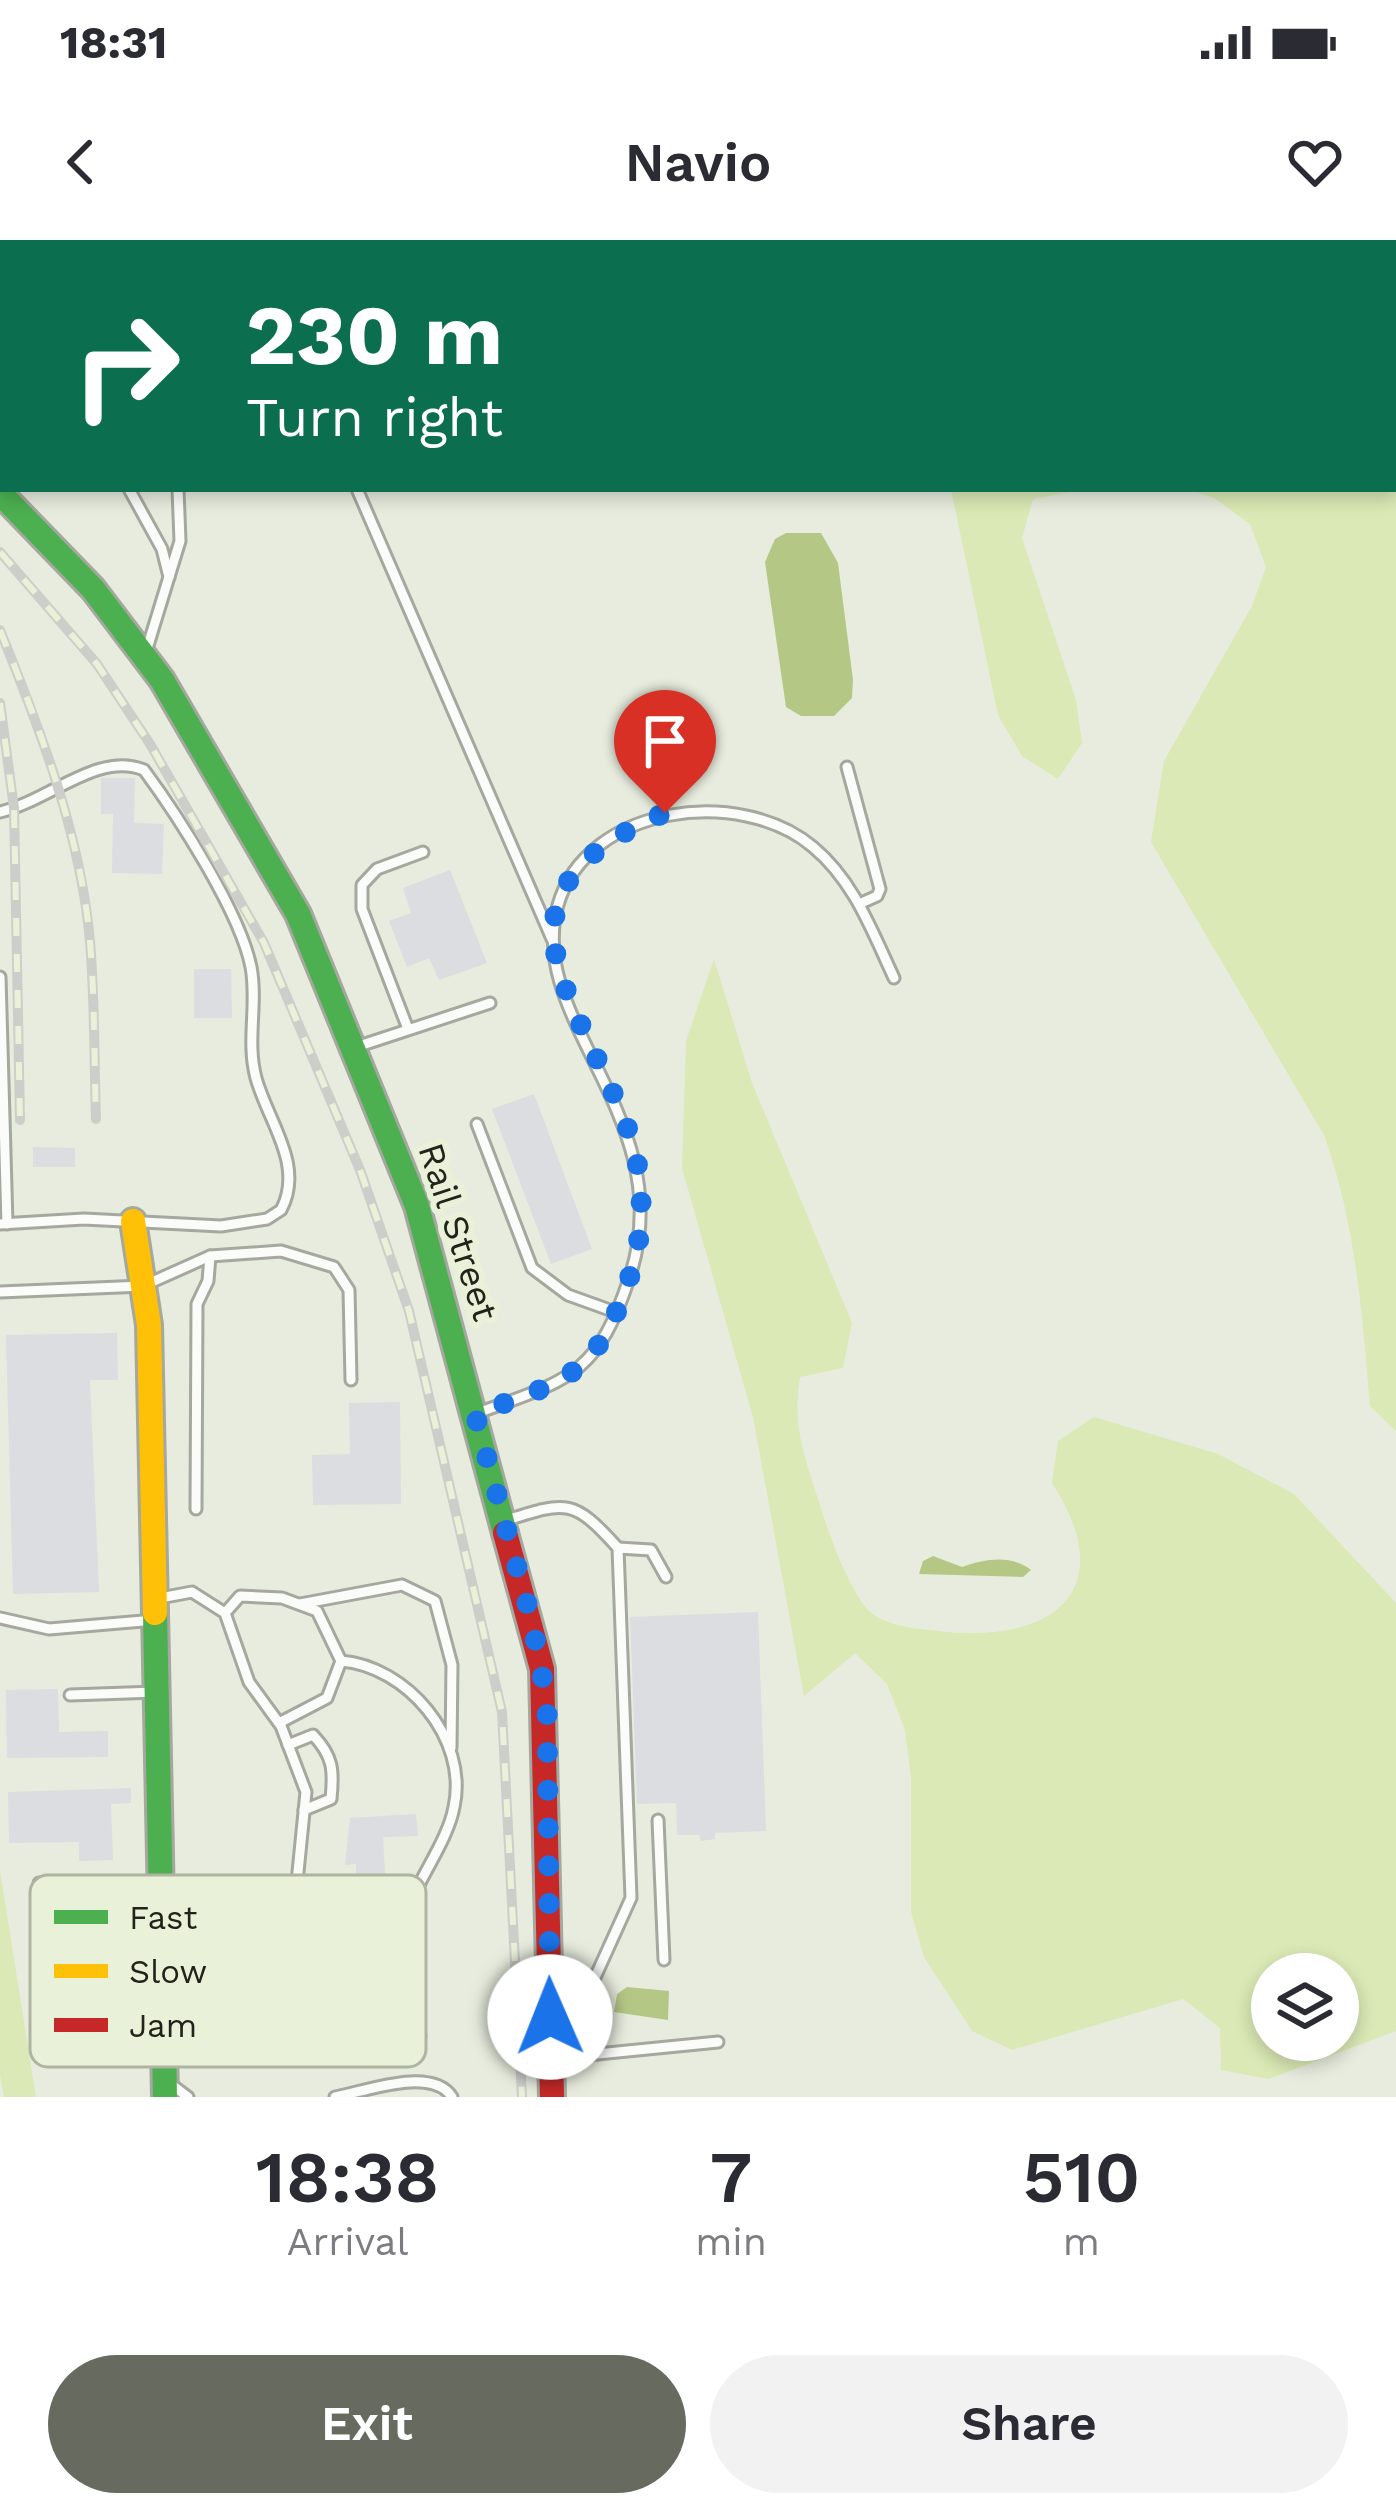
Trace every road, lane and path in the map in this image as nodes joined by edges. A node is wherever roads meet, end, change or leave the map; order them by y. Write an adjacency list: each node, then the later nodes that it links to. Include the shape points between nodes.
1 (131, 492): 5 (lane)
2 (178, 492): 5 (lane)
3 (358, 492): 11 (lane)
4 (0, 493): 6 (street, Rail Street, via 93,589)
5 (171, 582): 6 (lane)
6 (144, 657): 16 (street, Rail Street, via 298,914)
7 (847, 767): 10 (lane, via 880,889)
8 (0, 812): 18 (lane, via 99,765 144,770 194,848 250,966 252,1059 288,1157 288,1197 267,1219 244,1224)
9 (423, 852): 15 (lane, via 377,869 362,885 362,909)
10 (859, 904): 11 (lane, via 826,859 774,825 737,813 665,813 627,830 574,874); 13 (lane)
11 (552, 939): 23 (lane, via 569,1004 632,1140 640,1184 641,1229)
12 (0, 977): 19 (lane)
13 (894, 978)
14 (490, 1003): 15 (lane)
15 (408, 1029): 16 (lane)
16 (353, 1048): 25 (street, Rail Street, via 417,1206)
17 (477, 1124): 23 (lane, via 532,1268 568,1295)
18 (133, 1221): 19 (lane); 21 (street)
19 (3, 1224)
20 (210, 1256): 21 (lane); 24 (lane, via 281,1251 334,1267 349,1290); 26 (lane, via 196,1304)
21 (142, 1286): 22 (lane); 31 (street)
22 (0, 1292)
23 (618, 1313): 25 (lane, via 589,1364)
24 (351, 1380)
25 (475, 1414): 27 (street, Rail Street)
26 (196, 1508)
27 (504, 1520): 28 (lane, via 560,1503 586,1513); 49 (street, Rail Street, via 547,1701)
28 (618, 1548): 29 (lane, via 651,1550); 45 (lane)
29 (666, 1576)
30 (300, 1604): 32 (lane, via 240,1596); 34 (lane, via 316,1611); 39 (lane, via 402,1585 435,1601 452,1665)
31 (155, 1610): 32 (lane, via 192,1592); 33 (lane, via 49,1629); 35 (street)
32 (226, 1612): 37 (lane, via 249,1682)
33 (0, 1618)
34 (340, 1660): 37 (lane, via 327,1699); 39 (lane, via 369,1663 417,1696)
35 (156, 1692): 36 (lane); 42 (street)
36 (70, 1695)
37 (279, 1723): 38 (lane)
38 (288, 1745): 40 (lane, via 306,1792); 40 (lane, via 313,1735 334,1770 331,1798)
39 (452, 1748): 44 (lane, via 455,1806)
40 (304, 1810): 43 (lane)
41 (658, 1820): 46 (lane)
42 (160, 1875)
43 (298, 1875)
44 (423, 1875)
45 (630, 1879): 46 (lane); 49 (lane, via 631,1898)
46 (660, 1879): 47 (lane)
47 (664, 1960)
48 (718, 2042): 49 (lane)
49 (555, 2058): 55 (street, Rail Street)
50 (165, 2077): 52 (lane)
51 (379, 2093): 53 (lane); 54 (lane, via 425,2081)
52 (188, 2097)
53 (335, 2097)
54 (452, 2097)
55 (552, 2097)

